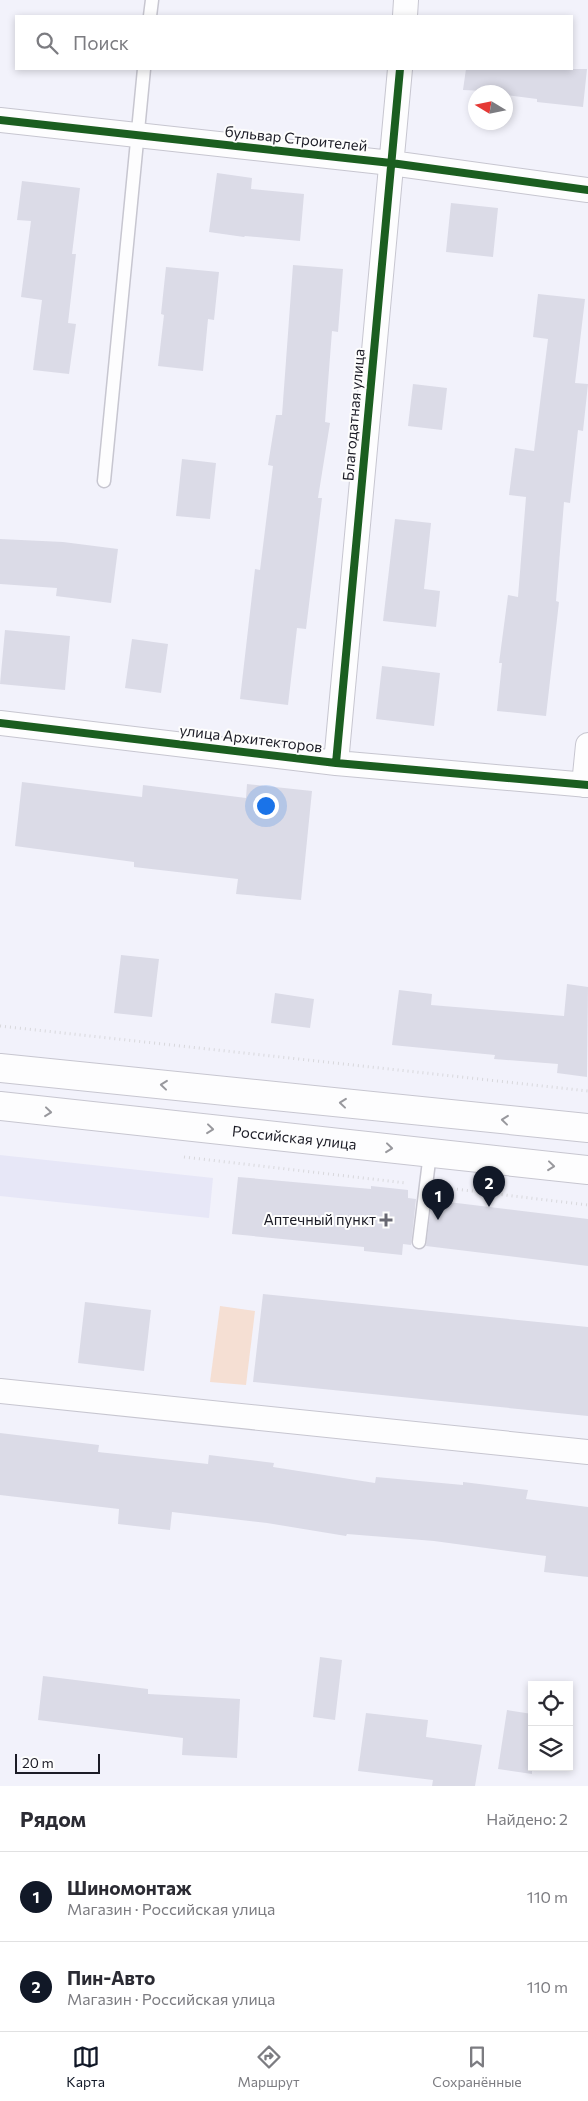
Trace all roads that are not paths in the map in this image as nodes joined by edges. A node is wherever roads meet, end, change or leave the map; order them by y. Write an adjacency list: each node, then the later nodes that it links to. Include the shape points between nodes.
1 (152, 0): 3 (lane)
2 (406, 0): 4 (street)
3 (150, 15)
4 (405, 15)
5 (144, 70): 8 (lane)
6 (400, 70): 9 (street, Благодатная улица)
7 (0, 120): 8 (street, бульвар Строителей)
8 (136, 136): 9 (street, бульвар Строителей); 11 (lane)
9 (391, 163): 10 (street, бульвар Строителей); 14 (street, Благодатная улица)
10 (588, 190)
11 (104, 481)
12 (0, 723): 14 (street, улица Архитекторов)
13 (588, 745): 15 (street)
14 (336, 763): 15 (street, улица Архитекторов)
15 (586, 785)
16 (0, 1068): 18 (main road, one-way to 16)
17 (0, 1106): 19 (main road, Российская улица, one-way to 19)
18 (588, 1128)
19 (430, 1153): 20 (main road, Российская улица, one-way to 20); 21 (lane)
20 (588, 1170)
21 (419, 1242)
22 (0, 1391): 23 (street)
23 (588, 1452)

